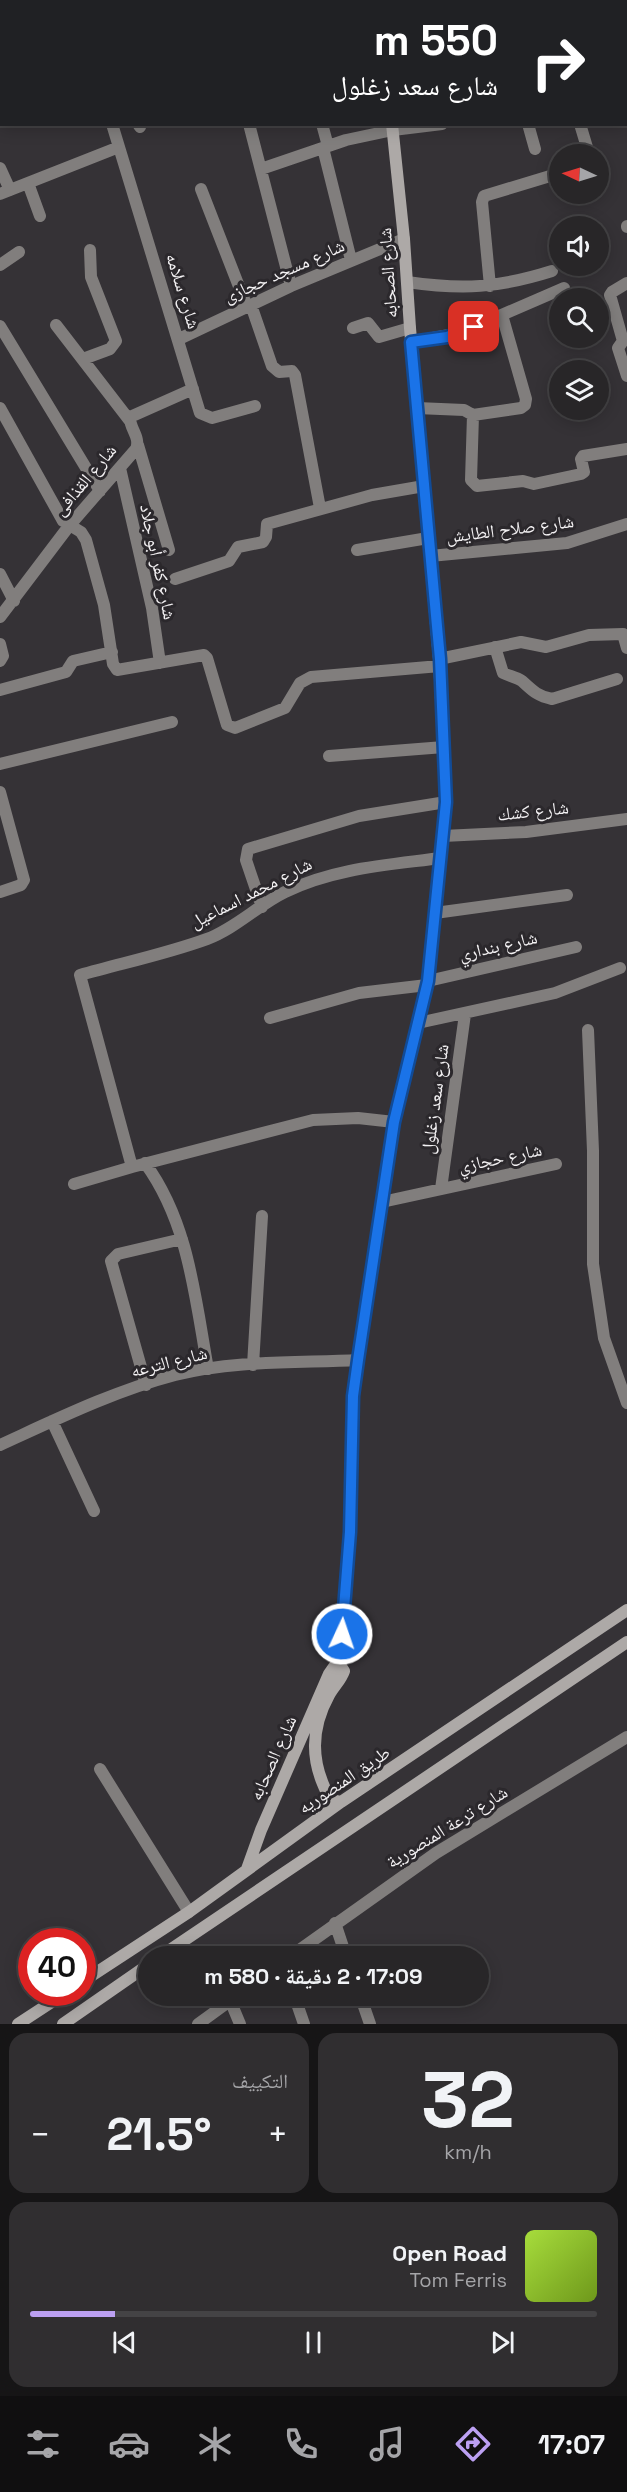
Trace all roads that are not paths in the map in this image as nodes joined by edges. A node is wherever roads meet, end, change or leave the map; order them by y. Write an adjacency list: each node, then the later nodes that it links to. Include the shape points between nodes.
1 (113, 126): 9 (street, شارع سلامه)
2 (250, 126): 13 (street)
3 (322, 126): 10 (street)
4 (409, 126): 7 (street)
5 (529, 126): 11 (street)
6 (581, 126): 8 (street)
7 (393, 127): 10 (street); 19 (street, شارع الصحابه)
8 (586, 144)
9 (119, 147): 15 (street); 36 (street, شارع سلامه)
10 (326, 147): 13 (street); 22 (street)
11 (535, 149)
12 (0, 168): 17 (street)
13 (261, 169): 27 (street)
14 (549, 176): 28 (street, via 484,196)
15 (28, 183): 17 (street); 18 (street)
16 (201, 189): 30 (street)
17 (5, 192)
18 (40, 216)
19 (404, 239): 22 (street, شارع مسجد حجازى); 25 (street, شارع الصحابه)
20 (90, 250): 38 (street, via 91,277 116,341 110,349)
21 (19, 252): 23 (street)
22 (351, 260): 27 (street, شارع مسجد حجازى)
23 (0, 265)
24 (549, 272): 28 (street)
25 (407, 282): 28 (street, via 444,288); 35 (street, شارع الصحابه)
26 (627, 283): 39 (street, via 610,295 623,341 618,348)
27 (291, 286): 30 (street, شارع مسجد حجازى)
28 (490, 286)
29 (549, 295): 31 (street)
30 (249, 306): 36 (street, شارع مسجد حجازى); 51 (street, via 272,366 279,372 292,371 295,375)
31 (502, 315): 37 (street, via 460,333); 44 (street, via 526,402 521,408)
32 (56, 325): 38 (street)
33 (0, 326): 50 (street)
34 (353, 328): 35 (street, via 368,323 379,336)
35 (410, 328): 37 (street, شارع الصحابه)
36 (179, 339): 40 (street, شارع سلامه)
37 (411, 342): 43 (street, شارع الصحابه)
38 (83, 360): 45 (street)
39 (627, 376)
40 (193, 389): 41 (street, شارع سلامه, via 200,413 212,418); 45 (street, via 132,415)
41 (255, 406)
42 (0, 408): 53 (street)
43 (417, 408): 44 (street, via 464,410); 49 (street, شارع الصحابه)
44 (473, 415): 47 (street, via 471,480 477,486 523,481 534,484 581,474 583,456)
45 (130, 421): 46 (street, شارع القذافى)
46 (138, 445): 48 (street, شارع القذافى); 56 (street)
47 (627, 449)
48 (120, 468): 50 (street, شارع القذافى); 67 (street, شارع كفر أبو جلاد, via 152,608)
49 (424, 486): 51 (street); 54 (street, شارع الصحابه)
50 (100, 491): 53 (street, شارع القذافى)
51 (320, 508): 59 (street, via 267,524 263,542 238,547 229,561)
52 (627, 524): 57 (street, شارع صلاح الطايش, via 567,543)
53 (69, 526): 60 (street, شارع القذافى); 65 (street, via 81,532 90,551)
54 (428, 538): 55 (street); 57 (street, شارع الصحابه)
55 (357, 549)
56 (169, 550)
57 (430, 556): 68 (street, شارع الصحابه)
58 (0, 574): 60 (street)
59 (175, 579)
60 (14, 601): 61 (street, شارع القذافى)
61 (0, 617)
62 (0, 644): 66 (street)
63 (495, 647): 64 (street, via 521,642 546,647 618,633 623,634); 68 (street); 69 (street, via 503,673 543,697 552,699)
64 (627, 648)
65 (112, 652): 67 (street, via 117,670); 70 (street, via 73,661 66,672)
66 (0, 661)
67 (160, 663): 68 (street, via 206,656 224,720 235,728 285,708 300,683 311,677)
68 (440, 663): 72 (street, شارع الصحابه)
69 (617, 679)
70 (0, 690)
71 (172, 722): 74 (street)
72 (444, 747): 73 (street); 76 (street, شارع الصحابه)
73 (329, 756)
74 (0, 764)
75 (0, 792): 80 (street, via 24,880 21,885)
76 (446, 802): 78 (street, شارع الصحابه); 82 (street, via 359,816 248,849 246,860)
77 (627, 819): 78 (street, شارع كشك, via 526,832)
78 (443, 836): 79 (street, شارع الصحابه)
79 (441, 858): 82 (street, شارع محمد اسماعيل, via 343,871 285,892); 83 (street, شارع الصحابه)
80 (0, 892)
81 (567, 895): 83 (street)
82 (262, 907): 94 (street, شارع محمد اسماعيل, via 208,939 80,975)
83 (435, 913): 86 (street, شارع الصحابه)
84 (576, 948): 86 (street, شارع بنداري)
85 (620, 968): 87 (street, via 555,993)
86 (428, 983): 88 (street, شارع بنداري, via 359,993); 89 (street, شارع الصحابه)
87 (465, 1014): 89 (street); 96 (street, شارع سعد زغلول)
88 (270, 1018)
89 (418, 1023): 91 (street, شارع الصحابه)
90 (588, 1030): 104 (street, via 594,1151 593,1264 604,1338)
91 (394, 1122): 92 (street, via 358,1118 313,1120); 97 (street, شارع الصحابه)
92 (145, 1163): 94 (street); 99 (street, via 168,1201)
93 (556, 1164): 96 (street, شارع حجازي)
94 (132, 1167): 95 (street)
95 (74, 1184)
96 (441, 1189): 97 (street, شارع حجازي)
97 (382, 1202): 100 (street, شارع الصحابه)
98 (262, 1216): 101 (street)
99 (182, 1239): 102 (street); 103 (street, via 118,1254 111,1261)
100 (358, 1360): 101 (street, شارع الترعه); 110 (street, شارع الصحابه, via 353,1396 350,1532)
101 (253, 1365): 102 (street, شارع الترعه)
102 (208, 1369): 103 (street, شارع الترعه)
103 (146, 1385): 105 (street, شارع الترعه)
104 (627, 1403)
105 (52, 1421): 106 (street, شارع الترعه); 107 (street)
106 (0, 1445)
107 (94, 1511)
108 (627, 1610): 113 (street, طريق المنصوريه)
109 (627, 1642): 117 (street)
110 (336, 1664): 113 (street, شارع الصحابه, via 344,1671 318,1718 313,1751 327,1794); 114 (street, شارع الصحابه)
111 (627, 1737): 116 (street, شارع ترعة المنصورية, via 436,1853)
112 (100, 1769): 115 (street)
113 (341, 1802): 114 (street, طريق المنصوريه)
114 (247, 1869): 115 (street, طريق المنصوريه)
115 (189, 1912): 120 (street, طريق المنصوريه)
116 (335, 1923): 118 (street, شارع ترعة المنصورية); 119 (street)
117 (176, 1946)
118 (304, 1946)
119 (343, 1946)
120 (96, 1972)
121 (138, 1972): 123 (street)
122 (96, 1991): 123 (street)
123 (101, 1997): 130 (street)
124 (46, 2006): 129 (street)
125 (223, 2006): 131 (street)
126 (236, 2006): 132 (street)
127 (298, 2006): 133 (street)
128 (363, 2006): 134 (street)
129 (18, 2024)
130 (63, 2024)
131 (198, 2024)
132 (240, 2024)
133 (304, 2024)
134 (369, 2024)

